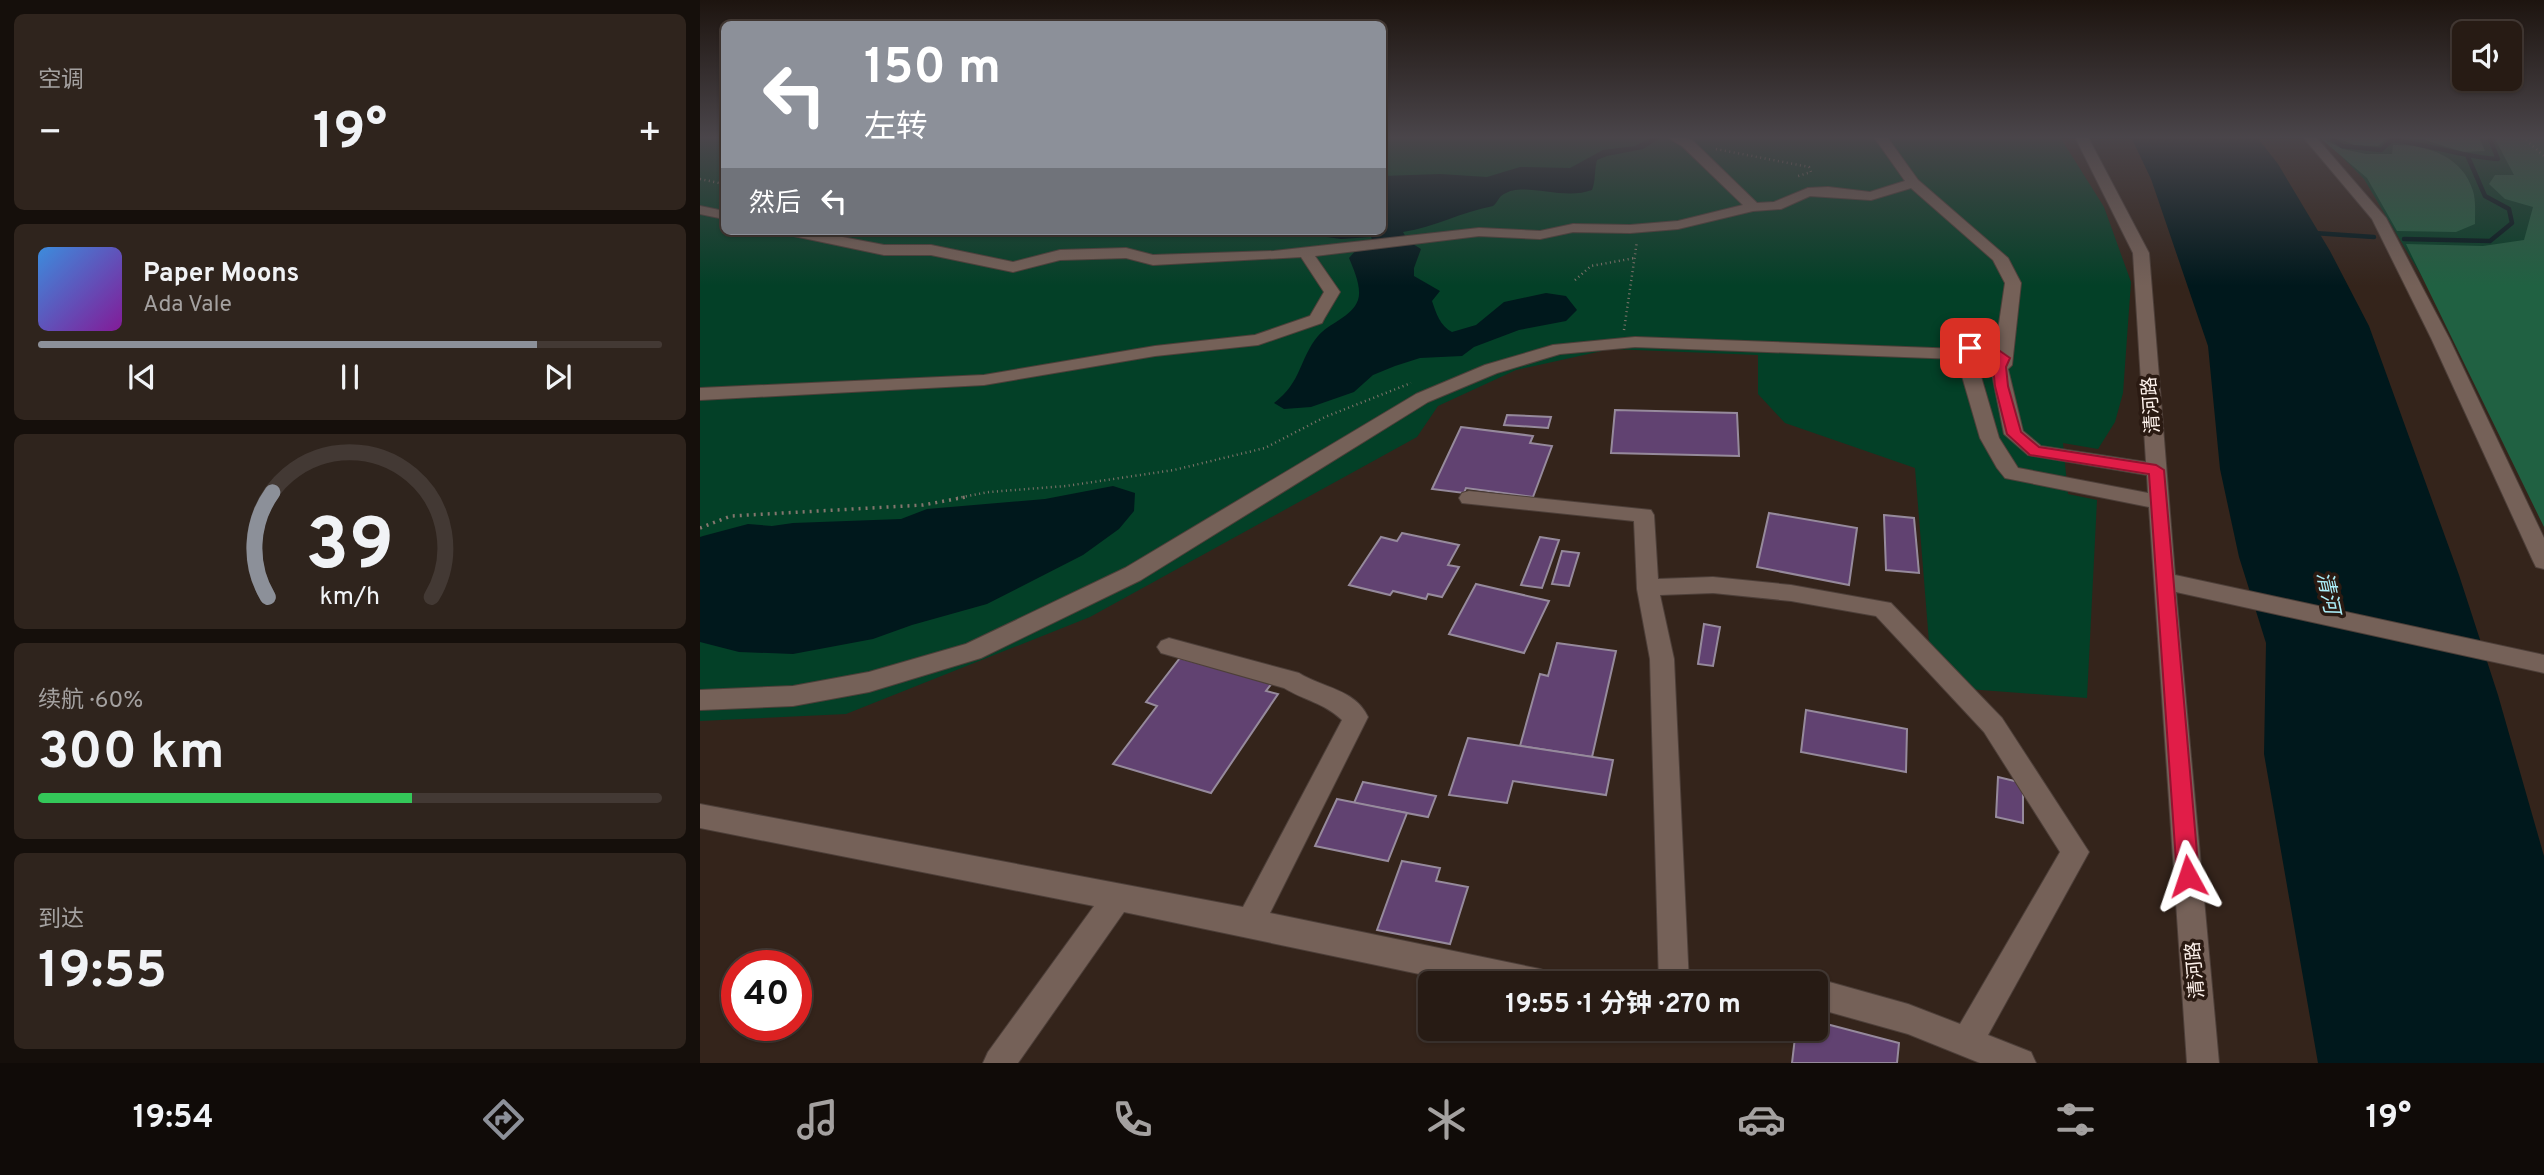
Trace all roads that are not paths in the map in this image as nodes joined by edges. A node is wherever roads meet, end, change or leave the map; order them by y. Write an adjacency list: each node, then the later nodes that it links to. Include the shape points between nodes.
1 (1731, 187): 6 (street)
2 (1902, 187): 6 (street, via 1871,197 1808,192 1776,206)
3 (1917, 187): 12 (street, via 2000,258 2013,284)
4 (2107, 187): 14 (street, 清河路, via 2141,253)
5 (2354, 187): 17 (street, via 2379,218)
6 (1753, 207): 10 (street, via 1713,219 1639,228 1573,228 1540,235 1442,234)
7 (700, 210): 8 (street)
8 (721, 214)
9 (809, 235): 10 (street, via 884,250 931,250 1013,267 1060,255 1126,253 1153,260)
10 (1307, 253): 13 (street, via 1332,292 1315,319 1258,340 1155,351 984,380)
11 (1967, 359): 12 (street, via 1970,348 1983,347 1996,351); 16 (street, via 2001,464 2012,473); 22 (street, via 1622,343 1559,349 1490,369 1422,398 1133,574 973,651 869,682 793,696)
12 (2001, 363): 14 (street, via 2014,434 2035,452)
13 (700, 394)
14 (2156, 470): 16 (street, 清河路)
15 (1469, 498): 19 (street, via 1644,515)
16 (2158, 502): 18 (street, 清河路)
17 (2544, 561)
18 (2164, 581): 21 (street); 32 (street, 清河路)
19 (1648, 589): 27 (street, via 1662,659); 29 (street, via 1667,585 1726,587 1883,609 1993,725 2075,852)
20 (1169, 647): 25 (street, via 1292,680 1309,691 1335,698 1356,717)
21 (2544, 664)
22 (700, 700)
23 (700, 816): 24 (street)
24 (1117, 898): 25 (street); 30 (street)
25 (1251, 923): 26 (street)
26 (1478, 971)
27 (1674, 971)
28 (1828, 997): 29 (street, via 1908,1019)
29 (1967, 1042): 31 (street)
30 (999, 1063)
31 (2020, 1063)
32 (2203, 1063)

